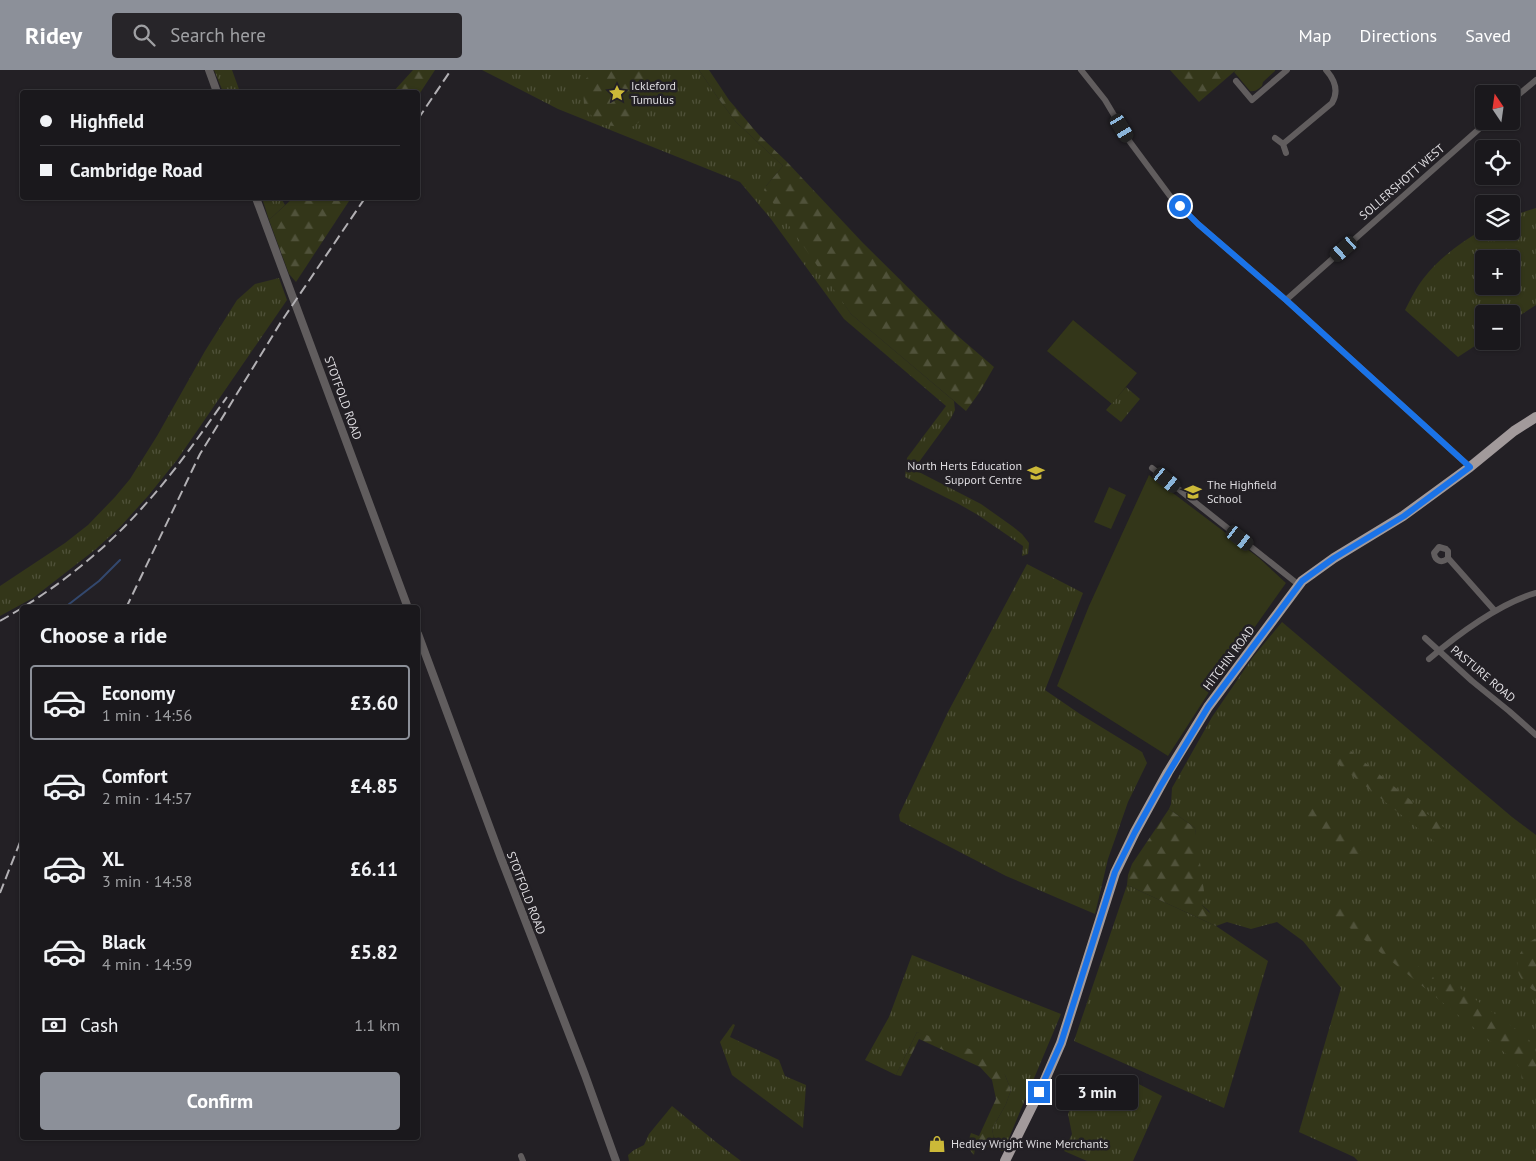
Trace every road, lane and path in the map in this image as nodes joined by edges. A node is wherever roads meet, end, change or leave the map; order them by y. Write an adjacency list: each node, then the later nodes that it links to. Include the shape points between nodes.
1 (209, 70): 7 (street)
2 (1081, 70): 14 (street, via 1170,196)
3 (1286, 70): 6 (street, via 1252,100)
4 (1326, 70): 11 (street, via 1334,81 1335,99)
5 (1536, 80): 8 (street)
6 (1236, 81)
7 (216, 90)
8 (1520, 93)
9 (1478, 130): 14 (street, SOLLERSHOTT WEST)
10 (1276, 138): 11 (street)
11 (1283, 144): 12 (street)
12 (1286, 153)
13 (257, 200): 21 (street, STOTFOLD ROAD)
14 (1286, 300): 16 (street)
15 (1536, 417): 16 (main road, HITCHIN ROAD)
16 (1470, 467): 19 (main road, HITCHIN ROAD, via 1404,516 1334,558)
17 (1152, 468): 19 (street)
18 (1448, 558): 22 (street)
19 (1299, 585): 29 (main road, HITCHIN ROAD, via 1208,707 1135,832 1115,872 1061,1043)
20 (1536, 593): 22 (street, PASTURE ROAD)
21 (407, 605)
22 (1495, 611): 25 (street, PASTURE ROAD)
23 (1425, 638): 25 (street, PASTURE ROAD)
24 (420, 639): 28 (street, STOTFOLD ROAD)
25 (1439, 650): 26 (street, PASTURE ROAD); 27 (street, PASTURE ROAD)
26 (1428, 659)
27 (1536, 735)
28 (616, 1161)
29 (1005, 1161)

